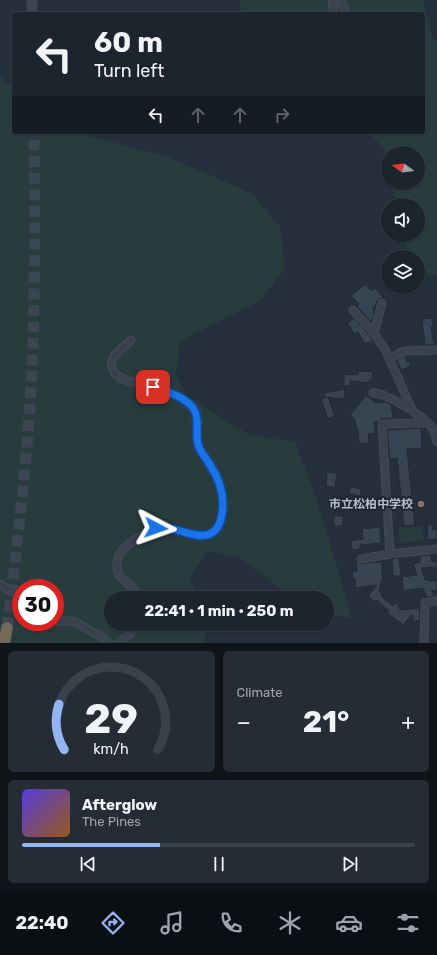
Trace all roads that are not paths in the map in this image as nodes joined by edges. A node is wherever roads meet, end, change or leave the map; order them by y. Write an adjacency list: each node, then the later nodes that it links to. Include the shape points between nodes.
1 (332, 0): 3 (street)
2 (341, 0): 4 (street)
3 (334, 12)
4 (346, 12)
5 (382, 302): 7 (street)
6 (353, 310): 7 (street)
7 (374, 333): 10 (street)
8 (131, 340): 20 (street, via 113,358 112,370 122,379 175,395 194,409 199,449 219,480 223,494 221,522 210,534 202,536 167,527 156,528 125,547 119,555 118,573)
9 (437, 350): 10 (street, via 404,351)
10 (389, 359): 12 (street)
11 (373, 393): 12 (street)
12 (412, 410): 13 (street)
13 (428, 423): 14 (street); 16 (street, via 382,424)
14 (437, 442)
15 (437, 549): 16 (street)
16 (390, 554): 17 (street)
17 (361, 559)
18 (0, 584): 19 (street)
19 (12, 591)
20 (136, 591)
21 (437, 602): 28 (street, via 425,603)
22 (64, 620): 26 (street, via 77,622)
23 (7, 628): 25 (highway)
24 (132, 631): 27 (street)
25 (5, 641)
26 (109, 643)
27 (119, 643)
28 (424, 643)

